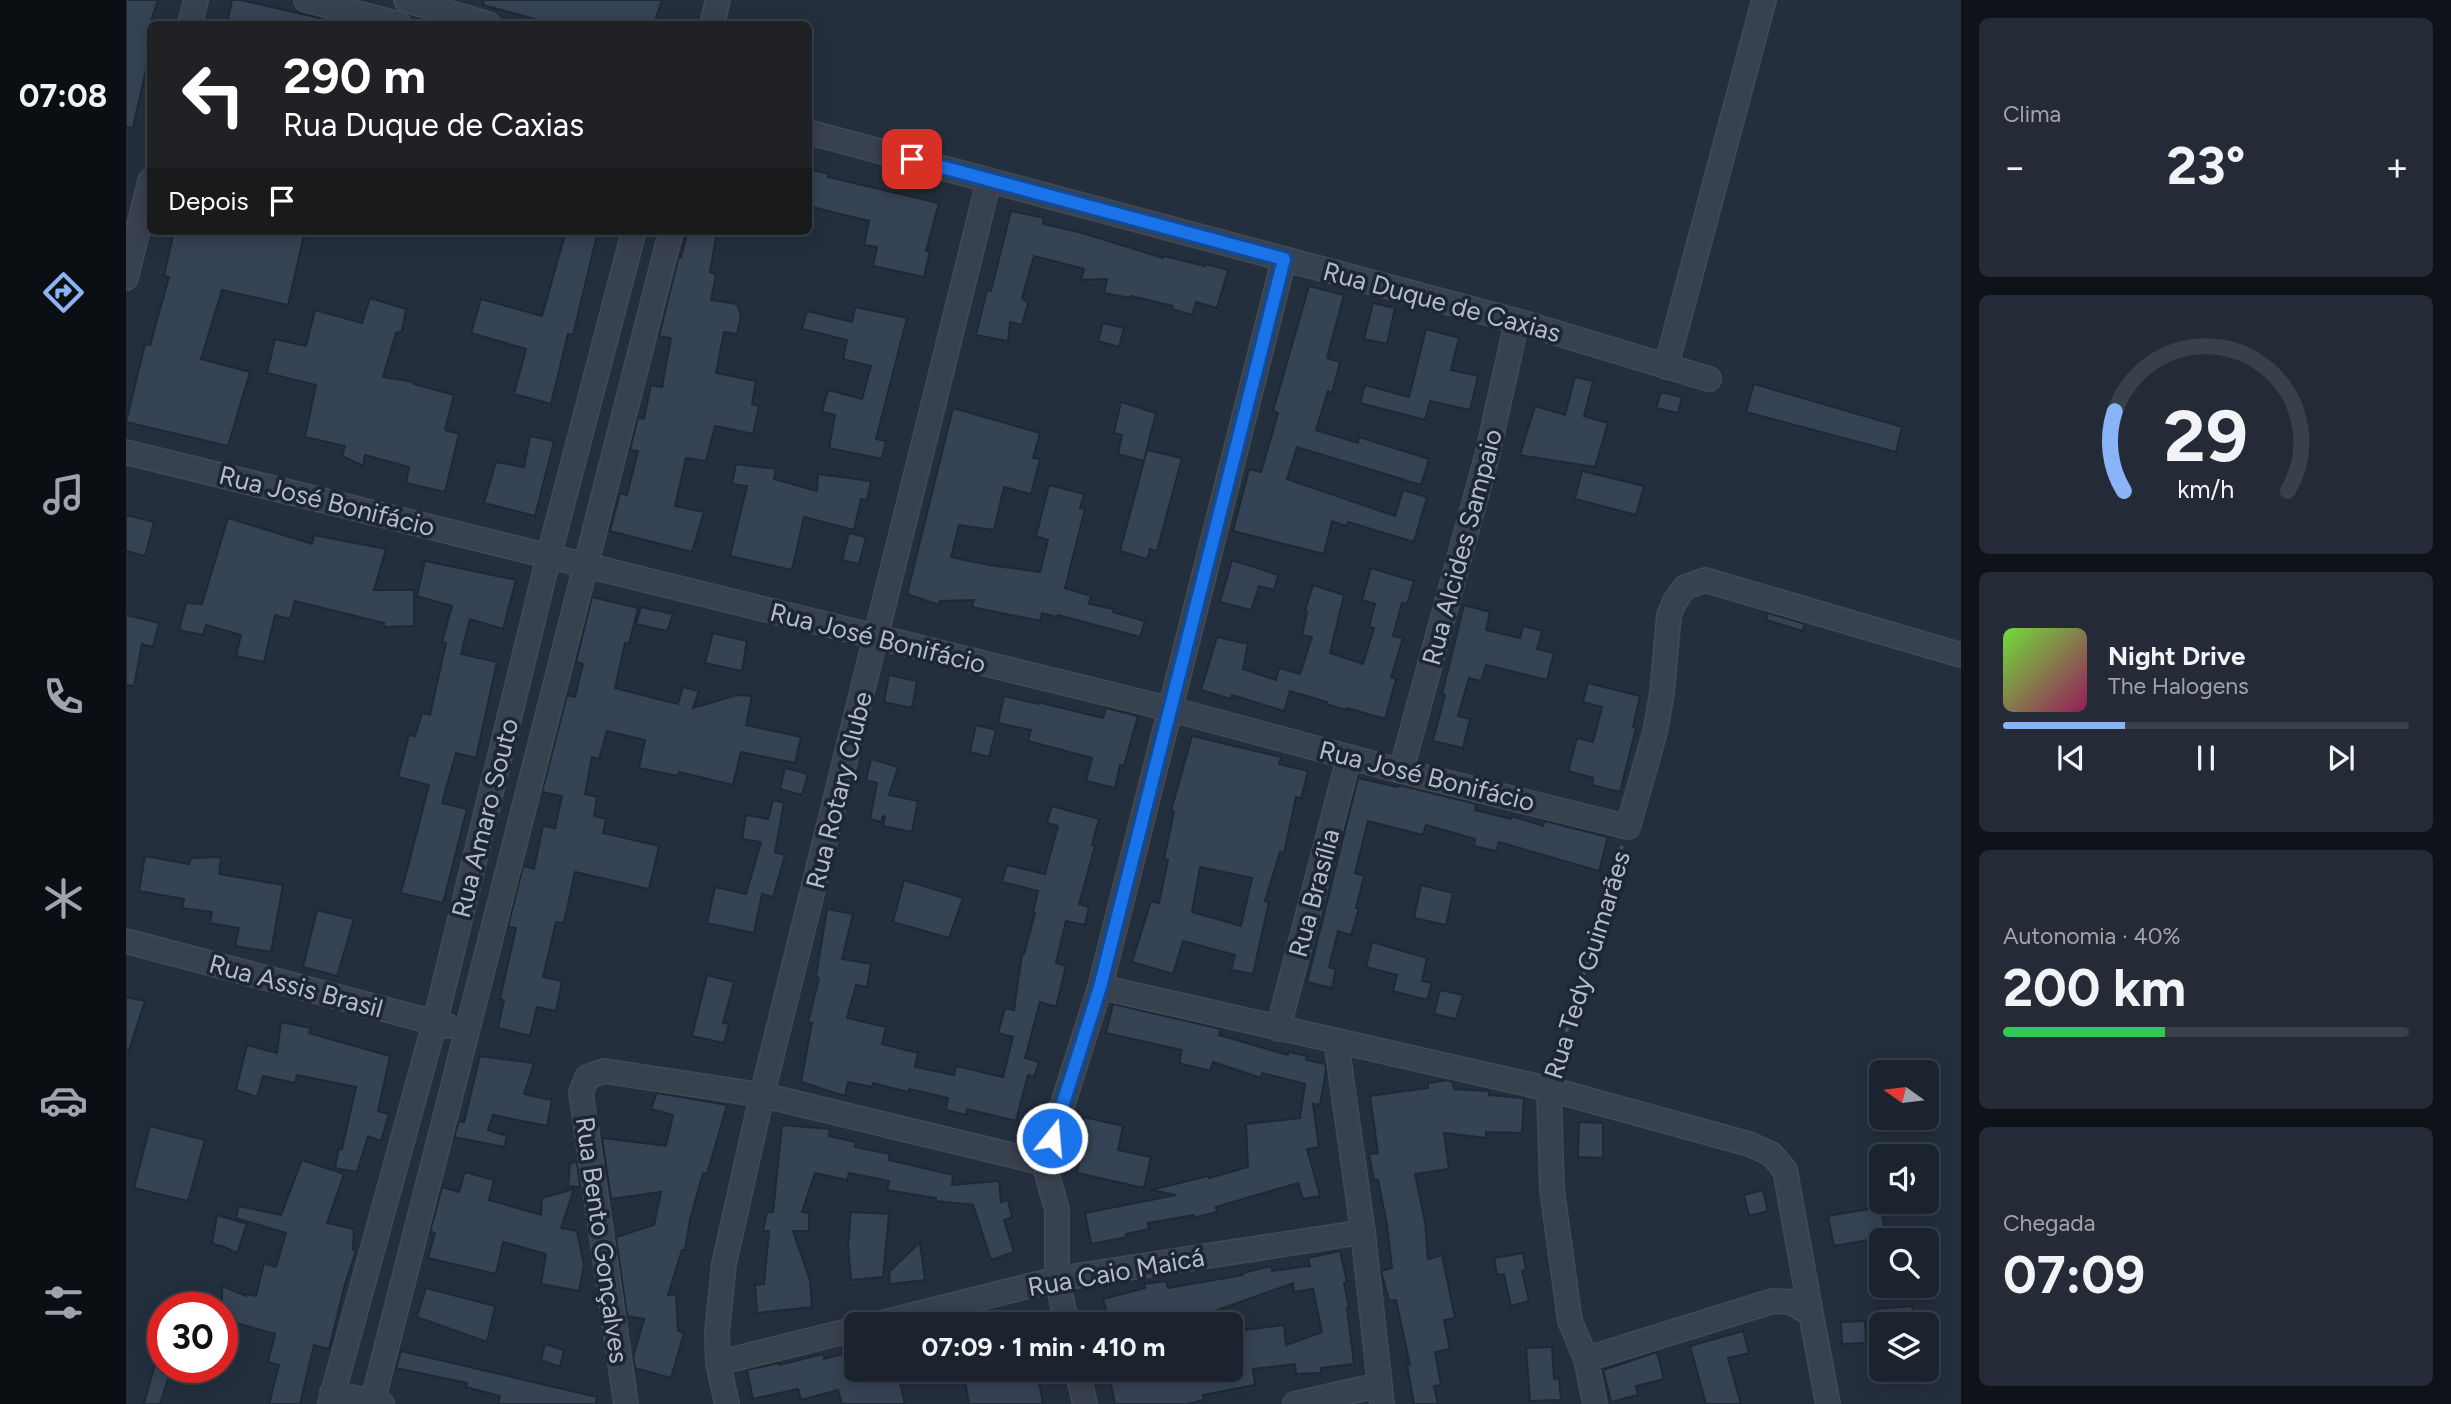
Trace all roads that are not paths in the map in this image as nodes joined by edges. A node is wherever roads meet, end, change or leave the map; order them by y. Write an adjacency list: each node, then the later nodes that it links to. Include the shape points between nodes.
1 (196, 0): 7 (street)
2 (306, 0): 6 (street)
3 (406, 0): 8 (street)
4 (718, 0): 9 (street)
5 (1764, 0): 18 (street)
6 (391, 15)
7 (191, 21)
8 (478, 21)
9 (713, 21)
10 (812, 133): 11 (street, Rua Duque de Caxias)
11 (989, 180): 15 (street, Rua Duque de Caxias); 23 (street, Rua Rotary Clube)
12 (147, 193): 16 (street)
13 (633, 235): 21 (street, Rua Amaro Souto)
14 (670, 235): 22 (street, Rua Amaro Souto)
15 (1284, 259): 17 (street, Rua Duque de Caxias); 25 (street)
16 (126, 278)
17 (1517, 321): 18 (street, Rua Duque de Caxias); 27 (street, Rua Alcides Sampaio, via 1487,456)
18 (1666, 367): 19 (street, Rua Duque de Caxias)
19 (1709, 379)
20 (126, 452): 21 (street, Rua José Bonifácio)
21 (549, 555): 22 (street, Rua José Bonifácio); 31 (street, Rua Amaro Souto)
22 (586, 565): 23 (street, Rua José Bonifácio); 33 (street, Rua Amaro Souto)
23 (877, 638): 25 (street, Rua José Bonifácio); 36 (street, Rua Rotary Clube)
24 (1961, 655): 28 (street, Rua Tedy Guimarães, via 1705,580 1685,587 1675,601 1666,631 1655,732)
25 (1170, 709): 26 (street, Rua José Bonifácio); 30 (street)
26 (1349, 757): 27 (street, Rua José Bonifácio); 32 (street, Rua Brasília)
27 (1401, 772): 28 (street, Rua José Bonifácio)
28 (1628, 827)
29 (126, 941): 31 (street, Rua Assis Brasil)
30 (1100, 987): 32 (street); 37 (street)
31 (435, 1022): 33 (street, Rua Assis Brasil); 48 (street, Rua Amaro Souto)
32 (1278, 1029): 34 (street)
33 (466, 1030): 49 (street, Rua Amaro Souto)
34 (1336, 1041): 35 (street); 38 (street)
35 (1549, 1089): 42 (street, via 1771,1154 1785,1170); 44 (street, Rua Tedy Guimarães, via 1552,1190 1570,1321)
36 (762, 1095): 37 (street); 45 (street, Rua Rotary Clube, via 724,1264); 50 (street, Rua Bento Gonçalves, via 604,1071 587,1077 581,1093)
37 (1044, 1163): 39 (street, via 1057,1210)
38 (1363, 1232): 39 (street, Rua Caio Maicá); 47 (street)
39 (1057, 1279): 40 (street, Rua Caio Maicá); 41 (street)
40 (924, 1312)
41 (1064, 1312)
42 (1811, 1314): 44 (street, via 1791,1302 1773,1300); 55 (street)
43 (844, 1332): 45 (street)
44 (1586, 1359): 54 (street, Rua Tedy Guimarães)
45 (718, 1363): 51 (street, Rua Rotary Clube)
46 (1080, 1382): 52 (street)
47 (1380, 1394): 53 (street)
48 (331, 1398): 49 (street)
49 (376, 1403)
50 (626, 1404)
51 (727, 1404)
52 (1085, 1404)
53 (1295, 1404)
54 (1595, 1404)
55 (1828, 1404)

